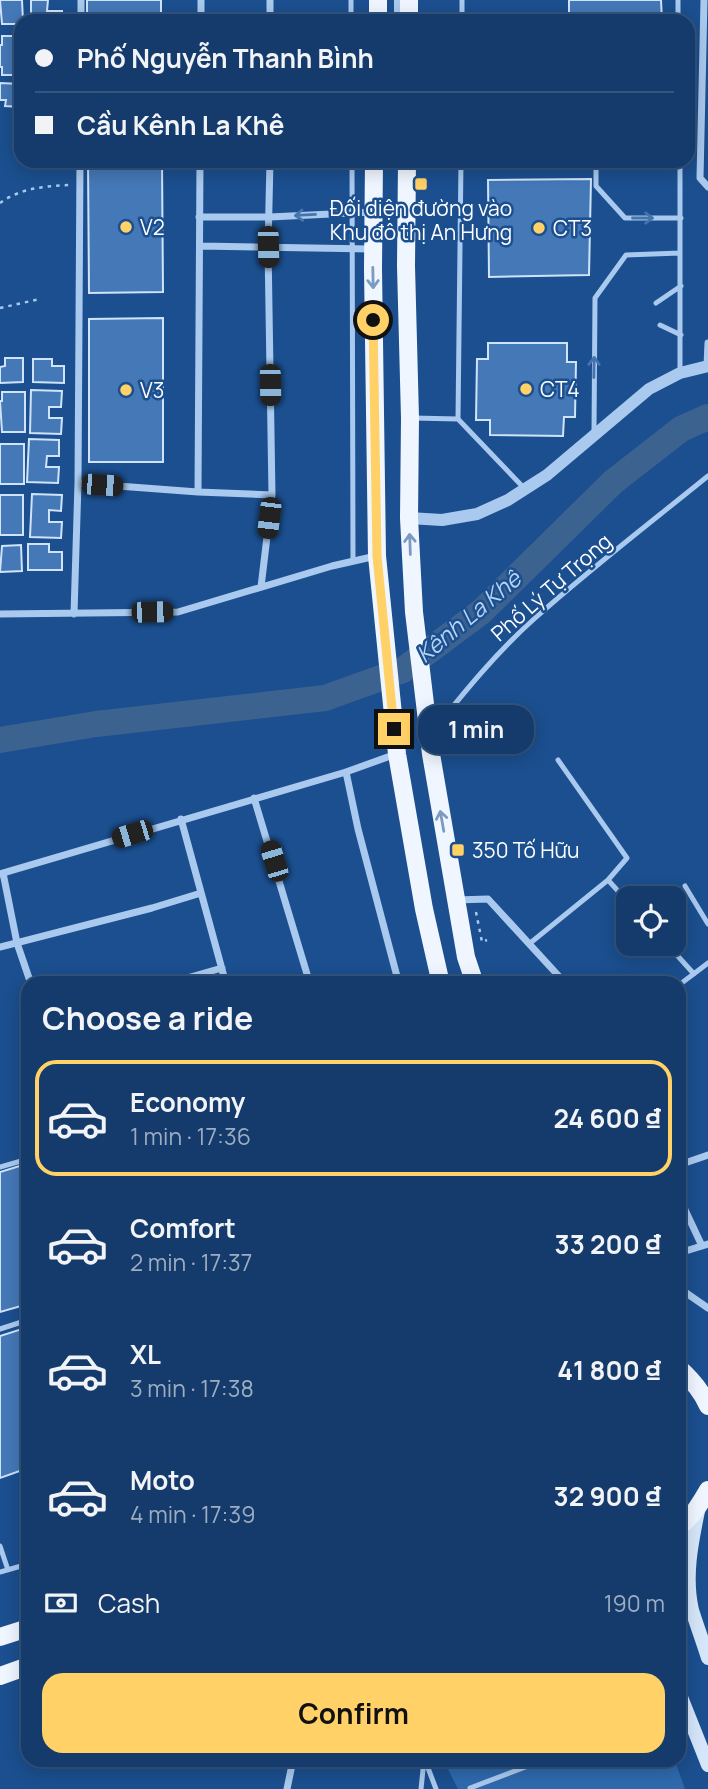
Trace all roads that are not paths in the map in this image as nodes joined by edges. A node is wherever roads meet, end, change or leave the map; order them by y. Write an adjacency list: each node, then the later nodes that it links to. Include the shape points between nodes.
1 (704, 0): 11 (street, via 700,178)
2 (80, 168): 33 (street)
3 (200, 168): 15 (street)
4 (270, 168): 14 (street)
5 (352, 168): 13 (lane)
6 (374, 168): 12 (main road)
7 (407, 168): 29 (main road)
8 (461, 168): 30 (lane)
9 (596, 168): 16 (lane, one-way to 16, via 596,186 625,218)
10 (680, 168): 16 (lane)
11 (708, 187)
12 (373, 212): 13 (street); 20 (main road)
13 (352, 213): 14 (street, one-way to 14); 19 (lane)
14 (270, 216): 15 (street); 18 (street)
15 (199, 217): 17 (street)
16 (681, 218): 21 (lane)
17 (200, 246): 18 (street); 35 (street)
18 (268, 247): 19 (street); 36 (street)
19 (352, 248): 20 (street); 39 (lane)
20 (373, 249): 38 (main road, one-way to 38)
21 (680, 253): 22 (lane); 31 (lane, one-way to 21, via 595,298 626,255)
22 (681, 285): 23 (lane); 25 (lane)
23 (656, 303)
24 (660, 325): 25 (lane)
25 (681, 335): 28 (lane)
26 (708, 343): 27 (street)
27 (708, 367): 28 (street)
28 (680, 373): 31 (street, via 649,389)
29 (410, 418): 30 (lane); 37 (main road)
30 (458, 419): 34 (lane)
31 (594, 435): 34 (street, via 547,475)
32 (708, 476): 43 (lane, Phố Lý Tự Trọng, via 533,620 470,684)
33 (78, 483): 35 (street); 42 (street)
34 (524, 488): 37 (street, via 477,514 442,520)
35 (198, 492): 36 (street)
36 (272, 495): 40 (street)
37 (409, 518): 43 (main road, one-way to 37, via 414,612)
38 (377, 556): 39 (street); 44 (main road)
39 (353, 561): 40 (street)
40 (261, 587): 42 (street, via 178,612)
41 (0, 614): 42 (street)
42 (74, 614)
43 (429, 736): 54 (main road, one-way to 43)
44 (397, 754): 46 (street); 68 (main road)
45 (558, 760): 50 (lane, via 627,858)
46 (346, 772): 47 (street); 67 (street)
47 (254, 798): 48 (street); 66 (street)
48 (180, 820): 49 (street); 53 (street)
49 (2, 873): 56 (street)
50 (608, 880): 52 (lane); 57 (lane)
51 (686, 888): 55 (lane)
52 (616, 889)
53 (201, 893): 56 (street); 61 (street)
54 (456, 900): 57 (street, via 488,899); 69 (main road)
55 (708, 924)
56 (17, 943): 58 (street); 63 (street)
57 (529, 944): 70 (street)
58 (0, 947)
59 (678, 956): 62 (lane)
60 (708, 963): 62 (lane)
61 (222, 968): 64 (street); 65 (street)
62 (694, 974): 71 (lane)
63 (28, 976)
64 (194, 976)
65 (224, 976)
66 (308, 976)
67 (397, 976)
68 (439, 976)
69 (472, 976)
70 (559, 976)
71 (686, 980)
72 (708, 1155): 74 (street)
73 (21, 1161): 75 (lane)
74 (686, 1163)
75 (0, 1167)
76 (686, 1209): 77 (street)
77 (705, 1245): 78 (street)
78 (686, 1251)
79 (686, 1293): 80 (street)
80 (708, 1308)
81 (21, 1322): 82 (lane)
82 (0, 1329)
83 (692, 1374): 84 (main road)
84 (708, 1406)
85 (704, 1497): 86 (main road); 93 (main road, via 690,1548 689,1577 692,1608)
86 (686, 1522)
87 (0, 1546): 89 (lane)
88 (21, 1566): 89 (lane)
89 (8, 1570): 90 (lane)
90 (0, 1572)
91 (21, 1630): 92 (main road)
92 (0, 1637)
93 (708, 1658)
94 (21, 1668): 95 (main road)
95 (0, 1676)
96 (686, 1710): 97 (main road)
97 (708, 1765)
98 (292, 1767): 103 (street)
99 (424, 1767): 104 (lane)
100 (428, 1767): 105 (lane)
101 (526, 1767): 102 (lane)
102 (470, 1788)
103 (287, 1789)
104 (421, 1789)
105 (436, 1789)

